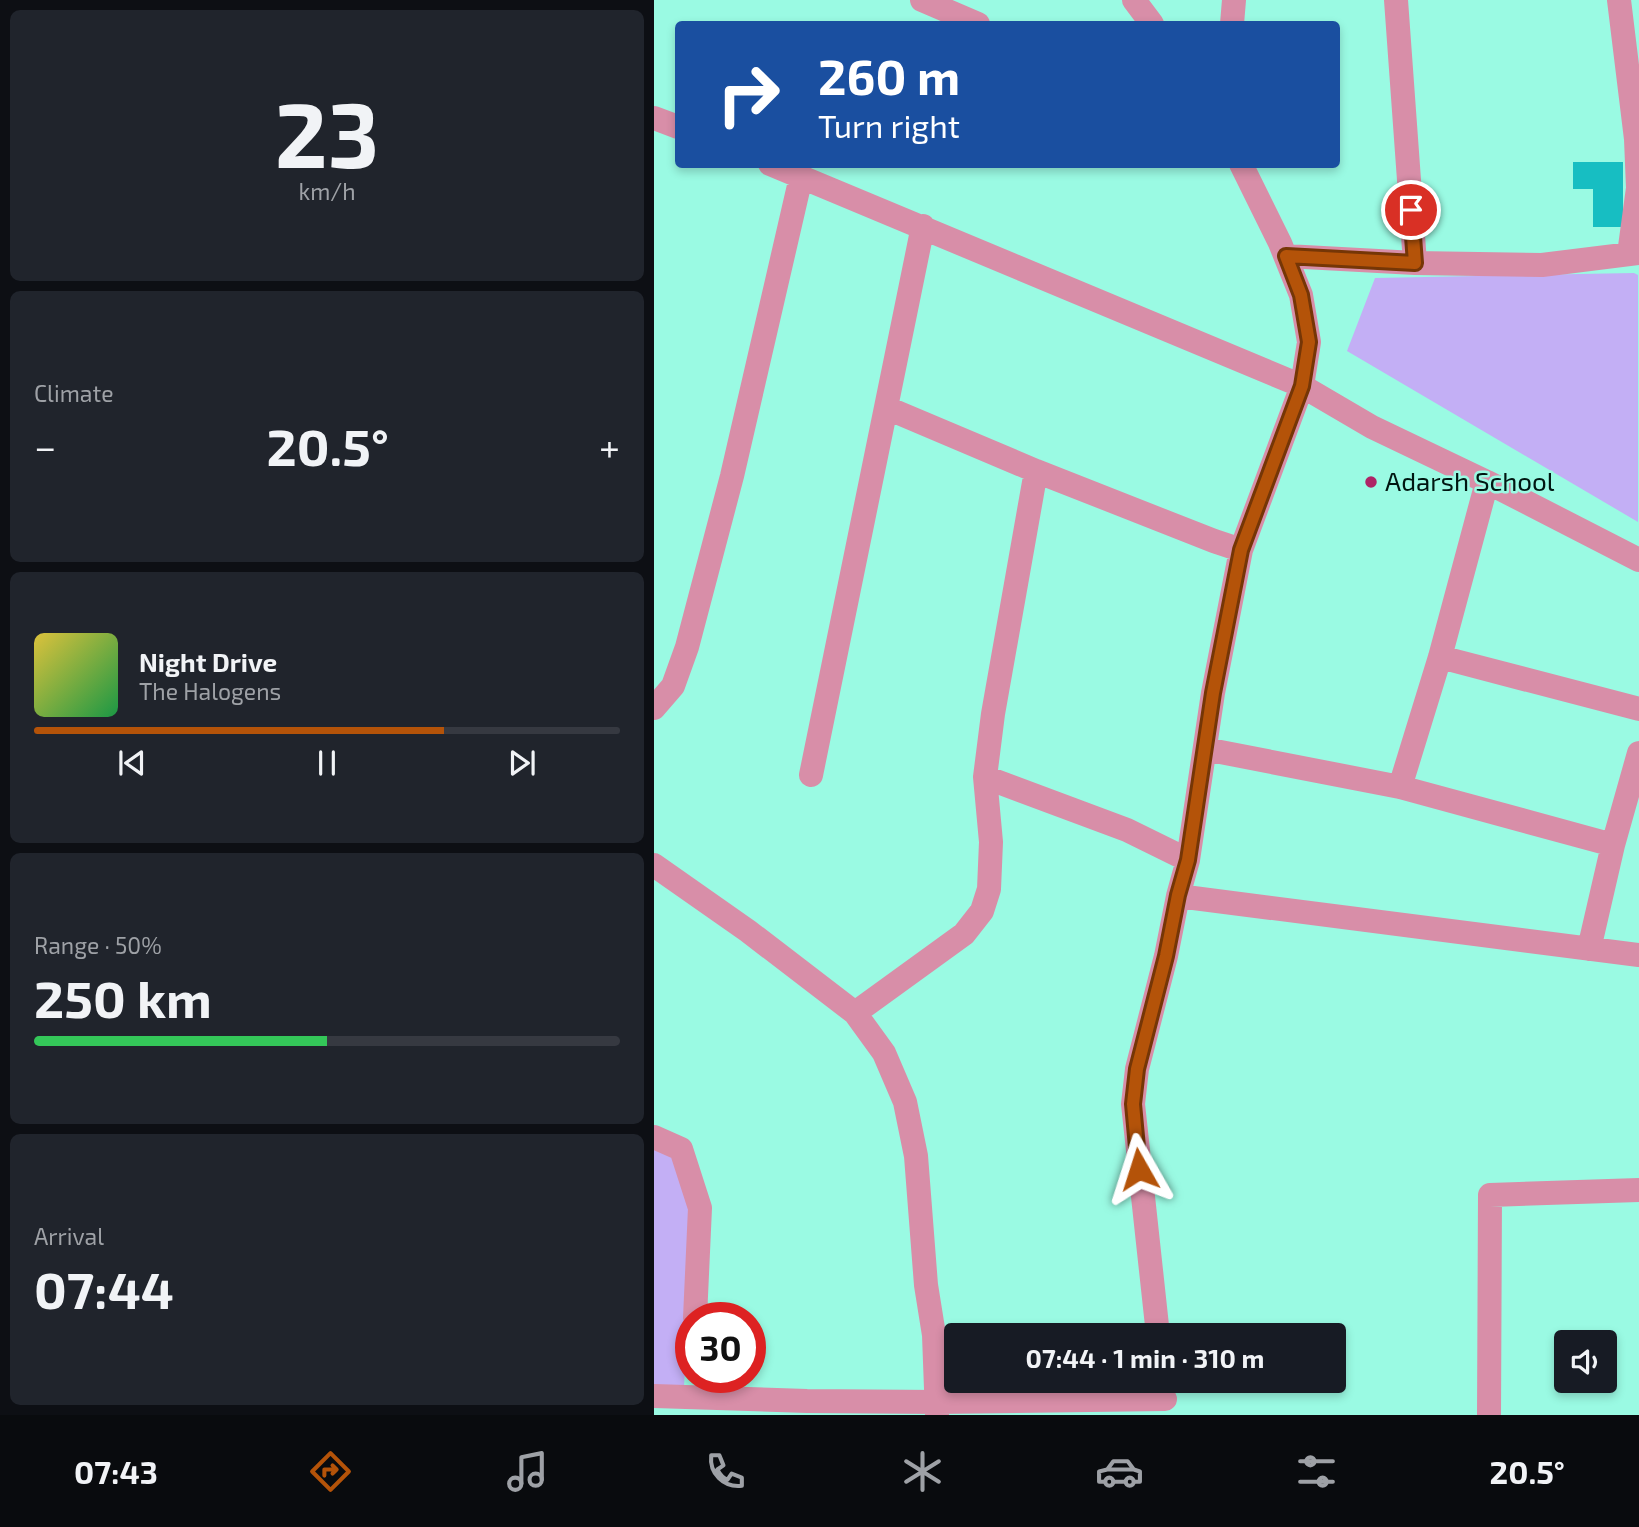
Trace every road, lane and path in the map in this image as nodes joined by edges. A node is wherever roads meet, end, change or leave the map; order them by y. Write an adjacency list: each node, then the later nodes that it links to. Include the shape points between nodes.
1 (922, 0): 6 (street)
2 (1134, 0): 7 (street)
3 (1234, 0): 8 (street)
4 (1397, 0): 18 (street)
5 (1619, 0): 9 (street)
6 (971, 21)
7 (1150, 21)
8 (1232, 21)
9 (1634, 85): 16 (street, via 1638,188)
10 (654, 118): 11 (street)
11 (675, 126)
12 (780, 168): 14 (street)
13 (1243, 168): 17 (street)
14 (801, 177): 15 (street); 26 (street, via 687,647 673,686)
15 (923, 226): 19 (street); 20 (street)
16 (1634, 253): 18 (street, via 1542,265)
17 (1286, 256): 18 (street); 19 (street, via 1301,295 1309,342)
18 (1415, 263)
19 (1302, 386): 22 (street, via 1372,427); 23 (street)
20 (887, 408): 21 (street); 30 (street)
21 (1036, 471): 23 (street); 31 (street)
22 (1487, 482): 24 (street); 25 (street)
23 (1241, 550): 28 (street)
24 (1639, 559)
25 (1440, 657): 27 (street); 32 (street)
26 (654, 708)
27 (1639, 709)
28 (1205, 749): 32 (street); 34 (street)
29 (1639, 752): 33 (street)
30 (811, 775)
31 (985, 777): 34 (street, via 1127,830); 39 (street, via 991,842 989,888 982,911 964,934)
32 (1400, 787): 33 (street)
33 (1613, 845): 37 (street)
34 (1188, 860): 36 (street)
35 (654, 865): 39 (street)
36 (1178, 895): 37 (street); 43 (street, via 1133,1104)
37 (1589, 949): 38 (street)
38 (1639, 955)
39 (855, 1013): 49 (street, via 884,1053 905,1102 916,1156)
40 (654, 1137): 42 (street, via 681,1149 700,1208)
41 (1639, 1190): 50 (street, via 1490,1195)
42 (696, 1302)
43 (1157, 1323)
44 (675, 1391): 46 (street)
45 (725, 1393): 48 (street)
46 (654, 1396)
47 (1165, 1398): 49 (street)
48 (807, 1408): 49 (street)
49 (937, 1408)
50 (1489, 1415)

